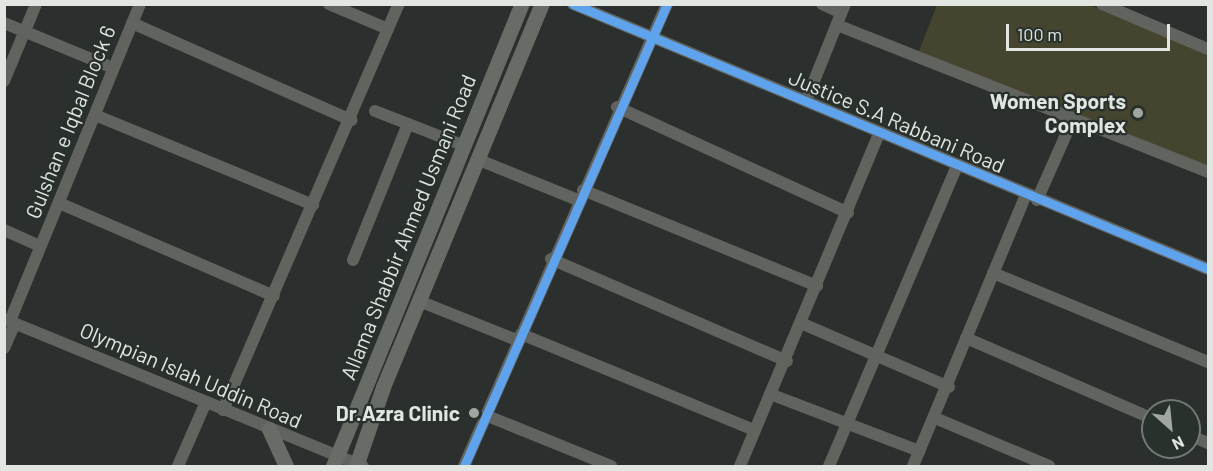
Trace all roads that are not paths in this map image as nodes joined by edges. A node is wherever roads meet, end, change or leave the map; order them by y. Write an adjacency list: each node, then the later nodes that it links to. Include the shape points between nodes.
1 (36, 4): 15 (street)
2 (140, 4): 13 (street, Gulshan e Iqbal Block 6)
3 (329, 4): 14 (street)
4 (399, 4): 14 (street)
5 (522, 4): 28 (main road, Allama Shabbir Ahmed Usmani Road)
6 (542, 4): 29 (main road, Allama Shabbir Ahmed Usmani Road)
7 (573, 4): 16 (street, Justice S.A Rabbani Road)
8 (667, 4): 16 (street)
9 (822, 4): 11 (street)
10 (1102, 4): 17 (street)
11 (841, 14): 20 (street); 25 (street)
12 (4, 23): 15 (street)
13 (132, 23): 18 (street, Gulshan e Iqbal Block 6); 24 (street)
14 (388, 29): 24 (street)
15 (25, 32): 18 (street); 19 (street)
16 (651, 38): 20 (street, Justice S.A Rabbani Road); 21 (street)
17 (1209, 49)
18 (114, 68): 23 (street, Gulshan e Iqbal Block 6)
19 (4, 81)
20 (806, 101): 27 (street, Justice S.A Rabbani Road)
21 (617, 107): 32 (street); 36 (street)
22 (375, 111): 26 (street)
23 (95, 115): 34 (street, Gulshan e Iqbal Block 6); 35 (street)
24 (351, 120): 35 (street)
25 (1072, 121): 31 (street); 33 (street)
26 (408, 124): 28 (street); 40 (street)
27 (880, 132): 30 (street, Justice S.A Rabbani Road); 36 (street)
28 (465, 146): 65 (main road, Allama Shabbir Ahmed Usmani Road)
29 (479, 160): 32 (street); 45 (main road, Allama Shabbir Ahmed Usmani Road)
30 (957, 166): 33 (street, Justice S.A Rabbani Road); 51 (street)
31 (1209, 172)
32 (580, 195): 39 (street); 43 (street)
33 (1032, 198): 41 (street, Justice S.A Rabbani Road); 42 (street)
34 (58, 203): 38 (street, Gulshan e Iqbal Block 6); 44 (street)
35 (313, 205): 44 (street)
36 (848, 213): 43 (street)
37 (4, 230): 38 (street)
38 (39, 246): 46 (street, Gulshan e Iqbal Block 6)
39 (551, 259): 48 (street); 52 (street)
40 (353, 260)
41 (1209, 268)
42 (993, 273): 49 (street); 53 (street)
43 (817, 286): 47 (street)
44 (274, 296): 57 (street)
45 (419, 301): 48 (street); 68 (main road, Allama Shabbir Ahmed Usmani Road)
46 (10, 321): 50 (street, Gulshan e Iqbal Block 6); 56 (street, Olympian Islah Uddin Road)
47 (803, 324): 51 (street); 52 (street)
48 (520, 338): 59 (street); 63 (street)
49 (966, 338): 54 (street); 58 (street)
50 (4, 348)
51 (878, 354): 54 (street); 61 (street)
52 (787, 360): 55 (street)
53 (1209, 362)
54 (949, 387): 60 (street)
55 (770, 394): 61 (street); 63 (street)
56 (206, 402): 57 (street, Olympian Islah Uddin Road); 66 (street)
57 (223, 410): 62 (street, Olympian Islah Uddin Road)
58 (1141, 414)
59 (485, 415): 69 (street); 70 (street)
60 (935, 418): 64 (street); 74 (street)
61 (848, 423): 64 (street); 72 (street)
62 (270, 429): 65 (street, Olympian Islah Uddin Road); 67 (main road)
63 (754, 430): 71 (street)
64 (919, 451): 73 (street)
65 (335, 462): 68 (street, Olympian Islah Uddin Road)
66 (178, 466)
67 (286, 466)
68 (358, 466)
69 (464, 466)
70 (611, 466)
71 (740, 466)
72 (829, 466)
73 (913, 466)
74 (1049, 466)

